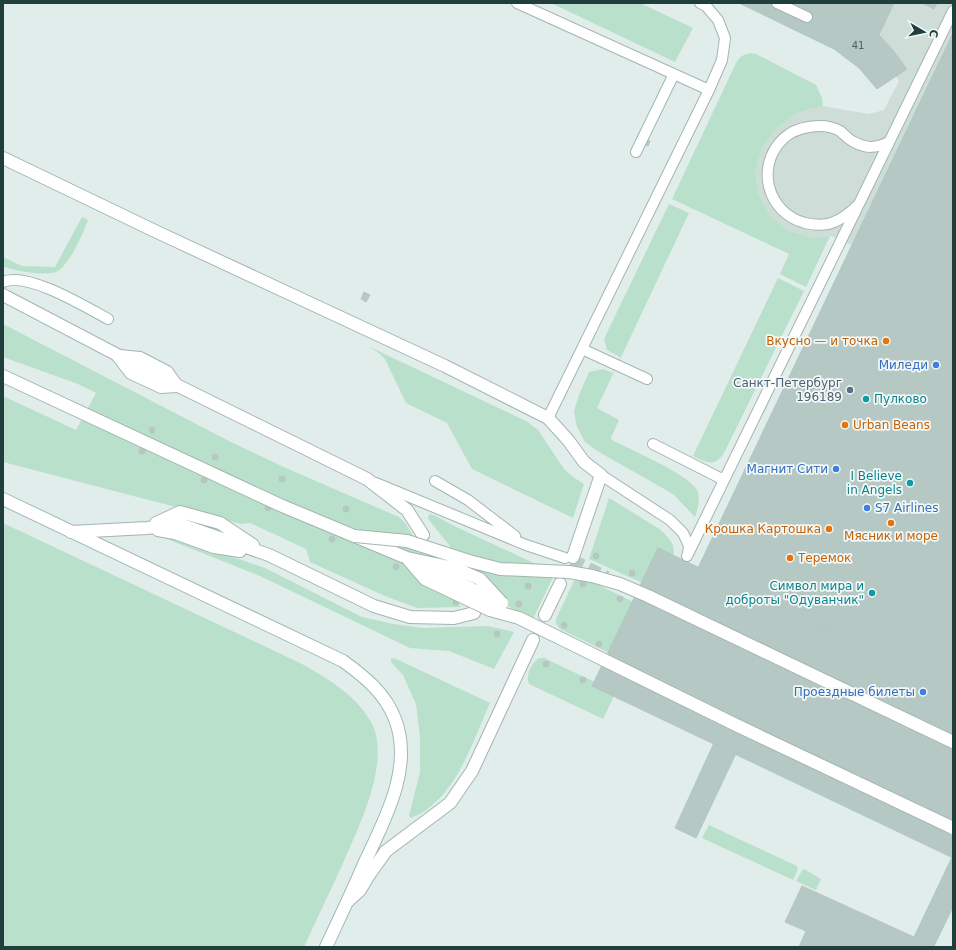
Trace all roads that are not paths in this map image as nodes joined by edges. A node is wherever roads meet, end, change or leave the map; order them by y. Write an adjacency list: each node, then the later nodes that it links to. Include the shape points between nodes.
1 (517, 3): 4 (lane)
2 (700, 3): 8 (lane, via 718,20 726,38 722,60)
3 (777, 3): 6 (lane)
4 (528, 6): 7 (lane)
5 (953, 11): 9 (lane)
6 (807, 17)
7 (674, 74): 8 (lane); 10 (lane)
8 (709, 90): 16 (lane)
9 (889, 142): 12 (lane); 12 (lane, via 877,148 864,146 854,142 839,130 820,126 800,128 784,138 772,154 767,173 770,192 780,209 795,220 814,225 833,222 850,213)
10 (636, 152)
11 (3, 158): 19 (street, via 445,366)
12 (859, 204): 23 (lane)
13 (3, 282): 15 (lane, via 10,278 27,281 58,293)
14 (3, 295): 22 (street, via 177,386)
15 (108, 319)
16 (582, 349): 18 (lane); 19 (lane)
17 (3, 376): 28 (street, via 280,505)
18 (647, 379)
19 (548, 418): 21 (street, via 584,462)
20 (653, 444): 23 (lane)
21 (601, 475): 23 (lane, via 670,520 683,533 689,546 687,559); 31 (street)
22 (367, 479): 27 (street, via 407,510); 29 (lane)
23 (724, 480)
24 (435, 482): 29 (lane, via 468,500)
25 (3, 499): 26 (street)
26 (70, 532): 33 (street, via 179,524 269,555 374,606 410,617 454,618); 39 (street, via 343,661 380,692 395,719 399,733 400,765 389,807)
27 (423, 535)
28 (355, 536): 30 (street, bridge); 37 (street, bridge, via 407,541 500,569 569,572 620,584)
29 (526, 545): 31 (lane)
30 (407, 558): 35 (street, bridge, via 425,579 490,610); 35 (street, bridge, via 454,568 480,579 502,604)
31 (569, 558)
32 (560, 584): 34 (street)
33 (474, 613)
34 (545, 615)
35 (519, 618): 38 (street, bridge, via 727,721)
36 (533, 640): 39 (street, via 463,784 450,802 386,851 360,890)
37 (953, 742)
38 (953, 828)
39 (347, 902): 40 (street)
40 (326, 947)

